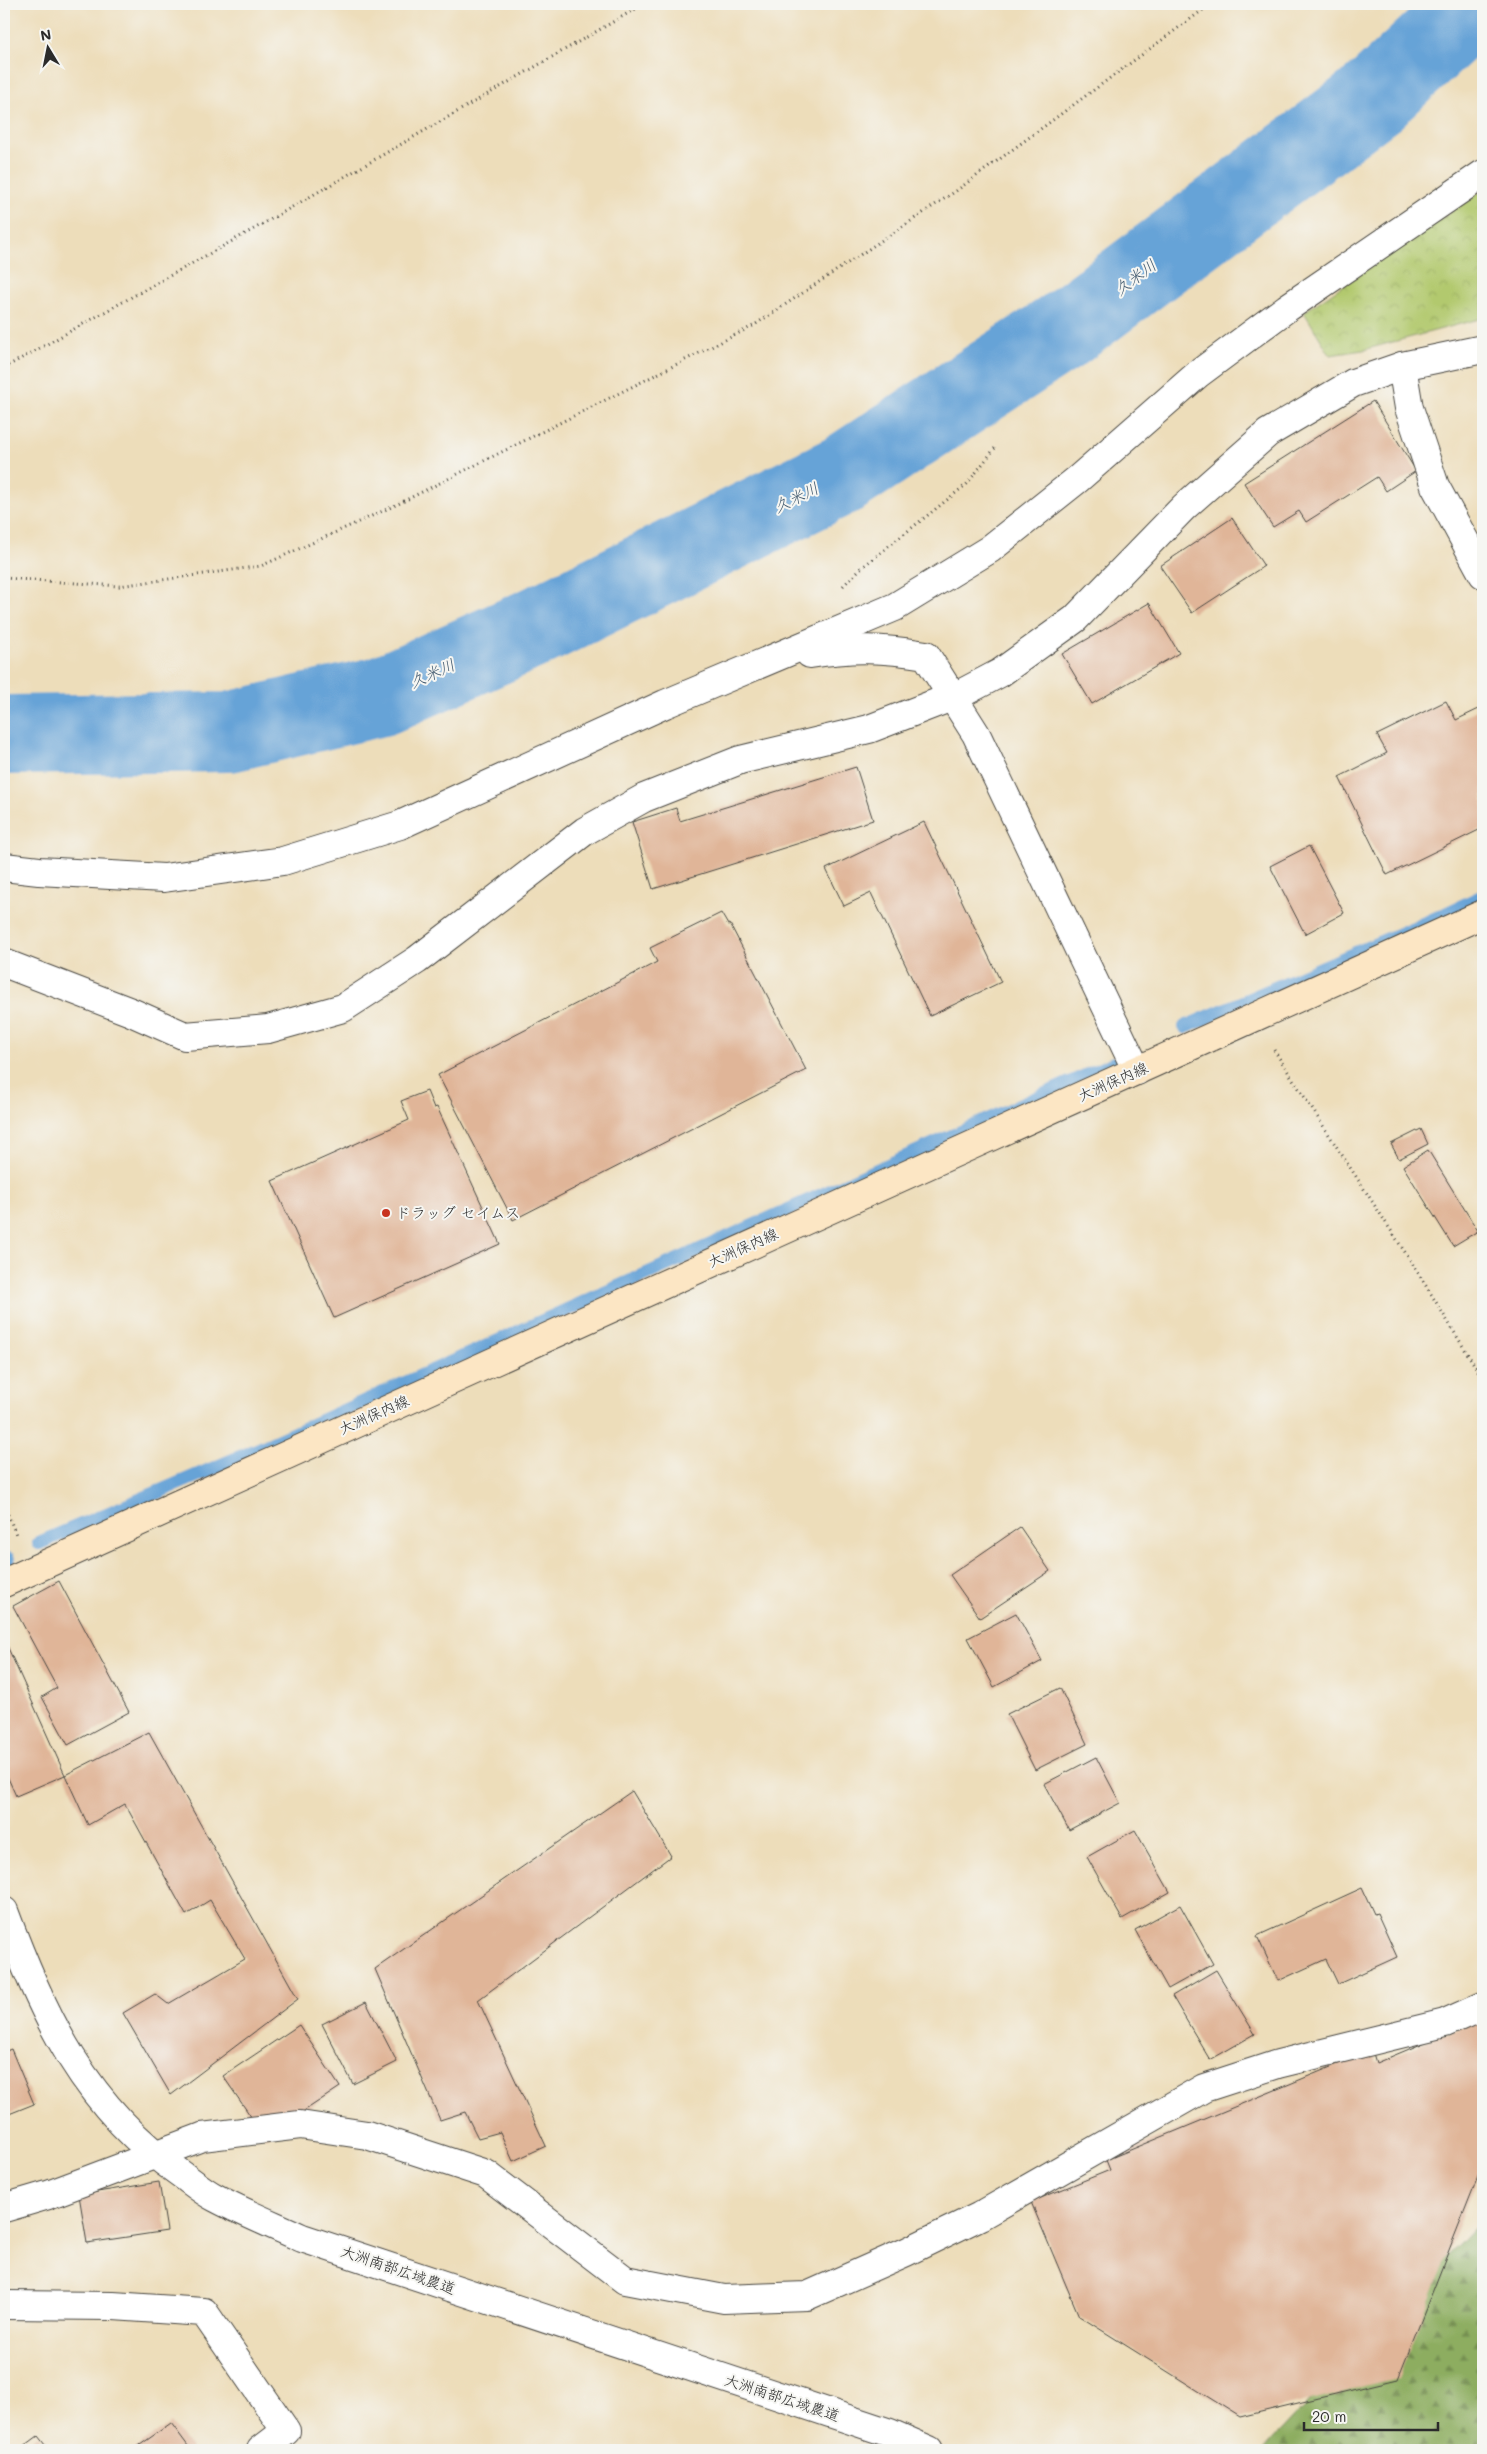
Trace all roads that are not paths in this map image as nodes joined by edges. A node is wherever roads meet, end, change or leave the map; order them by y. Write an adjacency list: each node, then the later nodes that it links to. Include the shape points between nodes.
1 (1483, 174): 5 (street, via 1287,308 1198,374 1078,479 990,549 895,607)
2 (1483, 349): 3 (street)
3 (1402, 366): 4 (street, via 1409,408 1435,486); 6 (street, via 1353,383 1268,433 1184,507 1075,619 1000,672)
4 (1483, 574)
5 (766, 662): 6 (street, via 842,649 886,648 926,655); 7 (street, via 665,704 400,825 283,861 164,878)
6 (954, 696): 9 (street, via 869,729 740,760 644,798 585,831 417,960 343,1008 268,1029 185,1036); 10 (street, via 976,734)
7 (4, 867)
8 (1483, 914): 10 (main road, 大洲保内線)
9 (4, 962)
10 (1136, 1071): 11 (main road, 大洲保内線)
11 (4, 1583)
12 (4, 1911): 14 (street, 大洲南部広域農道, via 23,1964 63,2045 98,2098)
13 (1483, 2006): 14 (street, via 1445,2024 1278,2064 1204,2088 980,2216 807,2296 724,2299 625,2280 486,2174 367,2135 300,2125 202,2136)
14 (154, 2156): 15 (street); 19 (street, 大洲南部広域農道, via 214,2198 302,2238 890,2434)
15 (4, 2208)
16 (4, 2305): 17 (street, via 113,2306 204,2312)
17 (290, 2441): 18 (street)
18 (261, 2450)
19 (929, 2450)

